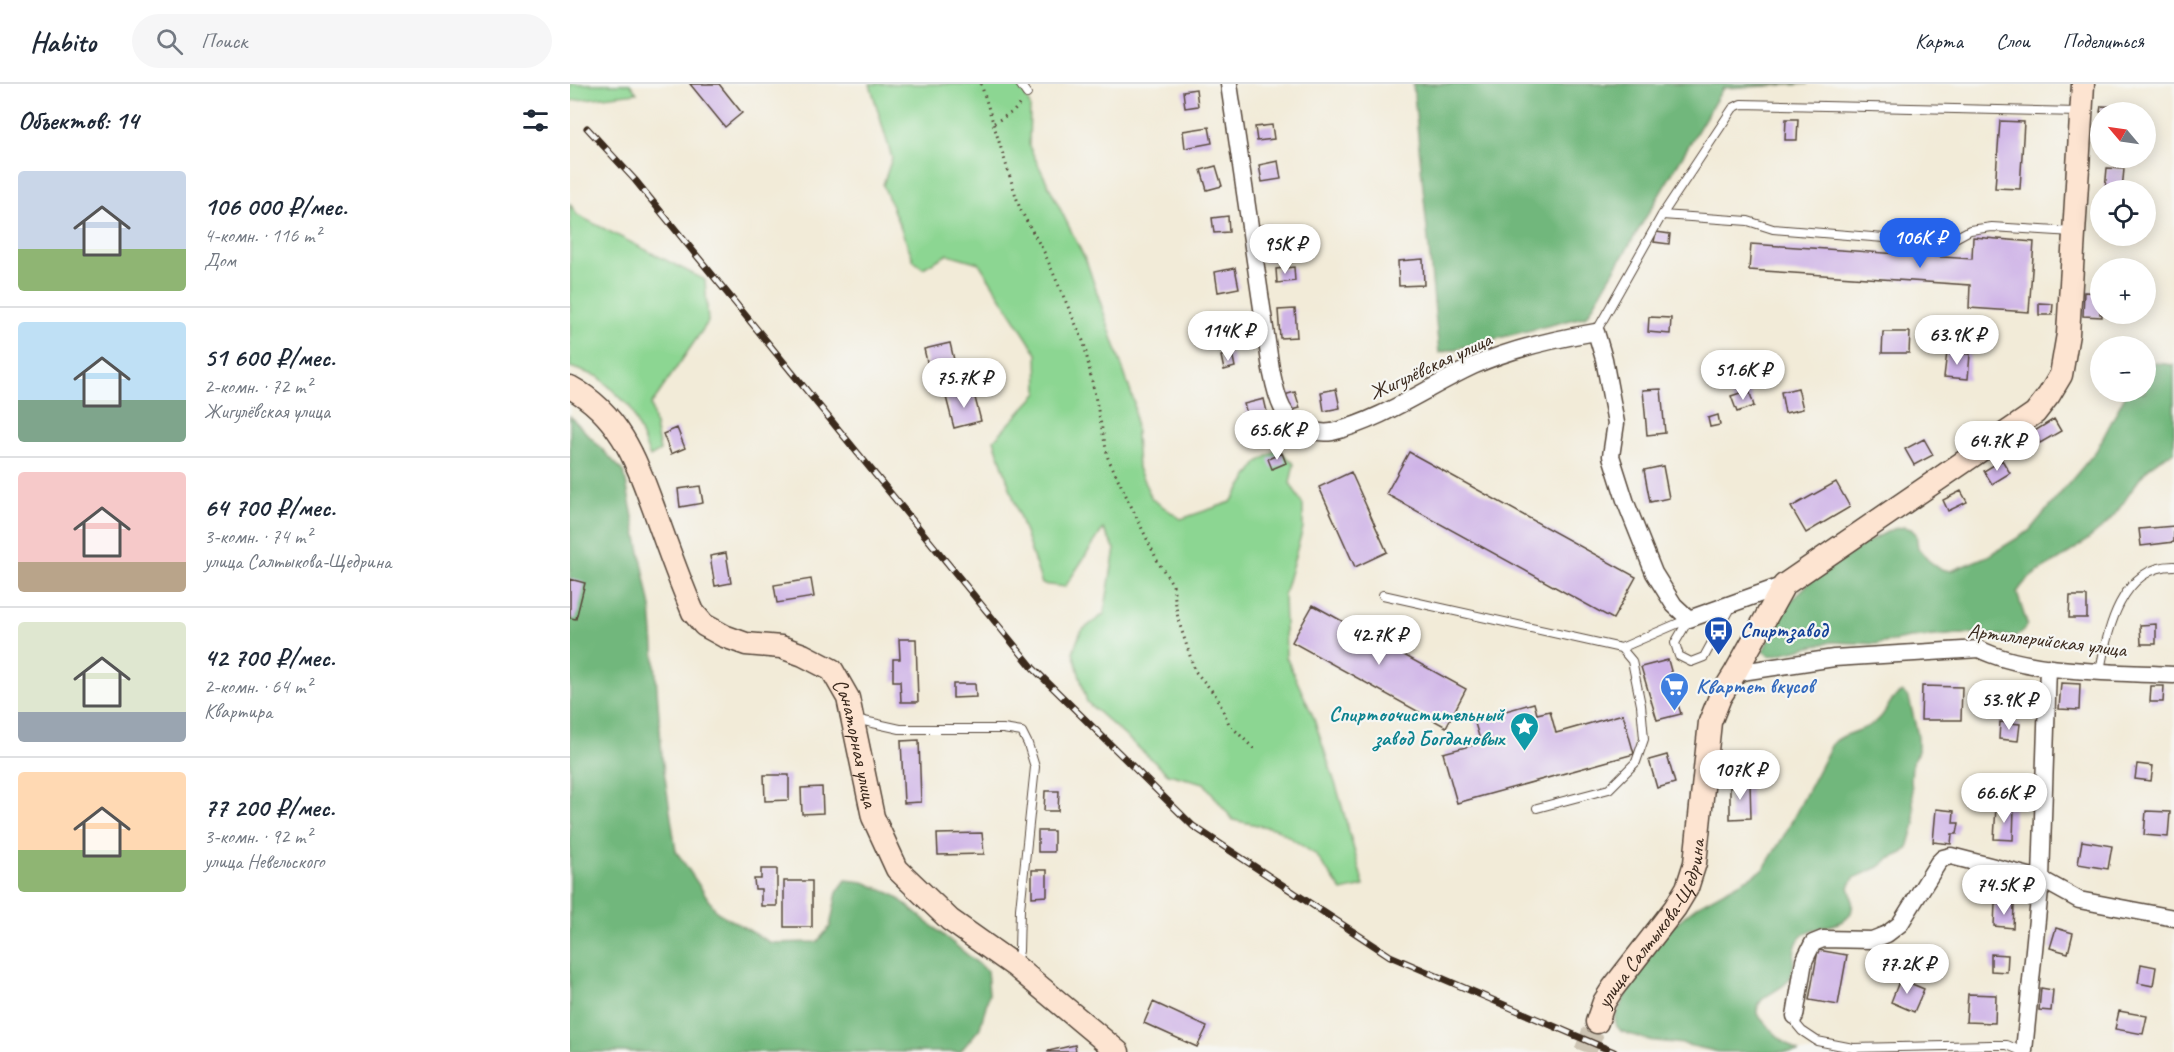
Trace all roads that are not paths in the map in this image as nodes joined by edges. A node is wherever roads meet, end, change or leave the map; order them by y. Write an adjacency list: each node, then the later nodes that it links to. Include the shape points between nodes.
1 (1020, 84): 4 (lane)
2 (1229, 84): 8 (street, Жигулёвская улица, via 1271,369 1277,399 1290,421 1307,430 1329,433 1367,420 1474,366 1551,340)
3 (2083, 84): 5 (street, улица Салтыкова-Щедрина)
4 (1027, 94)
5 (2082, 112): 6 (lane, via 1741,104 1733,108); 7 (street, улица Салтыкова-Щедрина)
6 (1662, 215): 7 (lane, via 1748,221 1773,229 1946,243 1971,230 1992,228); 8 (lane)
7 (2073, 232): 11 (street, улица Салтыкова-Щедрина, via 2068,334 2061,375 2035,413)
8 (1596, 332): 14 (street, via 1616,423 1611,456 1626,503 1654,573 1674,605)
9 (570, 387): 20 (street, Санаторная улица, via 598,406 620,430 635,458 693,612 704,625 746,644 781,647 832,670 848,698)
10 (2174, 566): 17 (lane, via 2161,566 2146,574 2123,597 2106,639)
11 (1784, 585): 13 (street); 18 (street, улица Салтыкова-Щедрина)
12 (1383, 595): 15 (lane)
13 (1734, 604): 14 (street); 14 (lane, via 1704,657 1691,662 1679,656 1675,643)
14 (1689, 619): 15 (lane)
15 (1621, 648): 21 (lane, via 1632,662 1641,705 1644,739 1636,762 1609,789)
16 (2048, 667): 17 (street, Артиллерийская улица); 18 (street, Артиллерийская улица, via 1998,659 1979,649 1834,658); 22 (street)
17 (2100, 671): 19 (street, Артиллерийская улица)
18 (1735, 673): 26 (street, улица Салтыкова-Щедрина, via 1710,722 1695,863 1687,888 1613,988)
19 (2174, 675)
20 (852, 718): 24 (street, Санаторная улица, via 873,817 897,869 950,920); 24 (lane, via 900,729 1022,732 1035,767)
21 (1536, 808)
22 (2041, 879): 23 (street, via 2079,900); 25 (street, via 1975,860 1943,858 1900,924 1887,934 1872,940 1822,939 1814,943 1804,961); 28 (street)
23 (2174, 918)
24 (1015, 966): 27 (street, Санаторная улица)
25 (1795, 1016): 28 (lane, via 1802,1031 1817,1041 1853,1048 1991,1045)
26 (1597, 1022)
27 (1118, 1052)
28 (2024, 1052)

